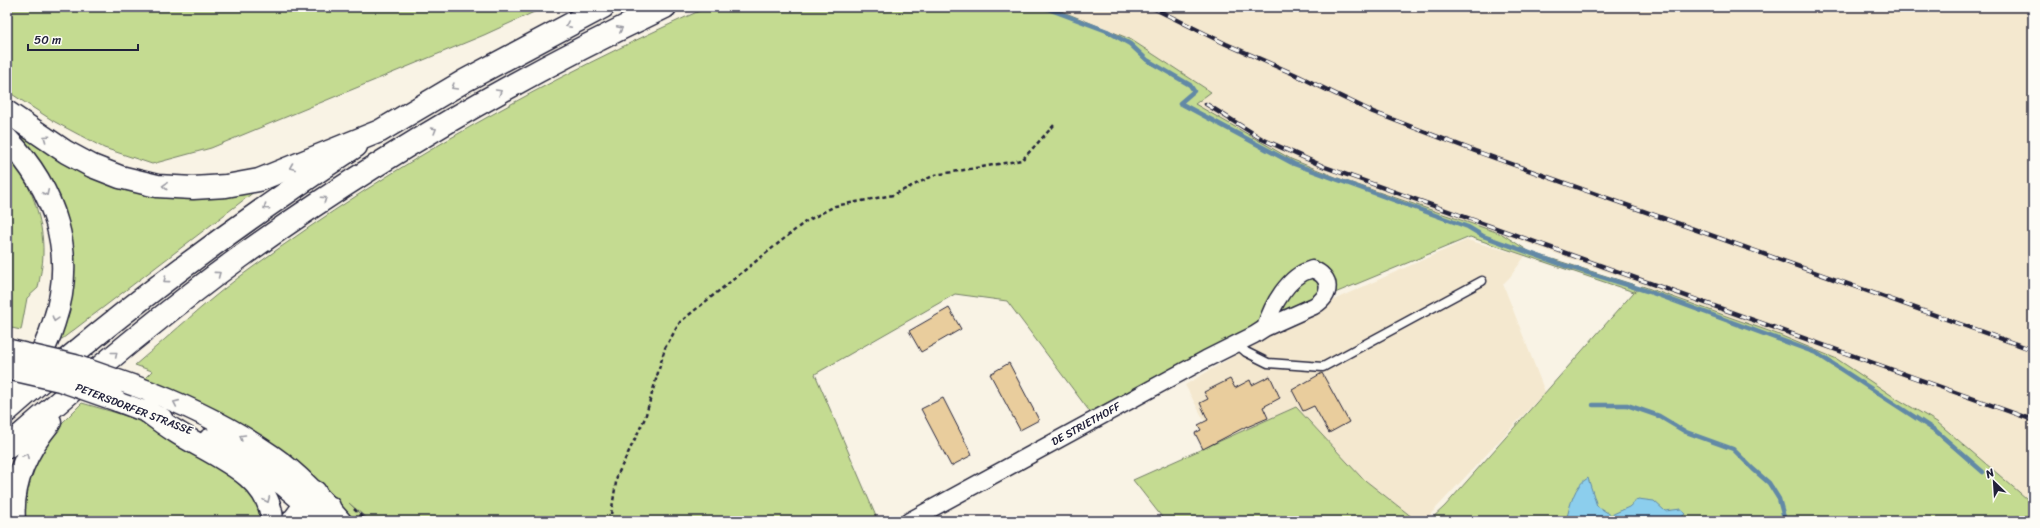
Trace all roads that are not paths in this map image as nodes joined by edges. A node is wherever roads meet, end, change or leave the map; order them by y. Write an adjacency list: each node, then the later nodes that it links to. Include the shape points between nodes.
1 (603, 7): 4 (highway, one-way to 4, via 466,80)
2 (665, 7): 10 (highway, one-way to 2, via 239,258 364,172 523,79)
3 (7, 112): 4 (highway, one-way to 3, via 259,180 193,188 157,186 120,177 92,166 66,152)
4 (380, 131): 12 (highway, one-way to 12, via 306,179 187,264 126,311)
5 (7, 139): 11 (highway, one-way to 11, via 24,156 39,178 51,204 59,229 63,276 56,315 44,349)
6 (1482, 281): 8 (lane, via 1323,367 1268,363 1246,352)
7 (1264, 328): 8 (street, DE STRIETHOFF)
8 (1236, 343): 18 (street, DE STRIETHOFF)
9 (8, 356): 13 (street, PETERSDORFER STRASSE, bridge, via 60,381); 15 (street, PETERSDORFER STRASSE, one-way to 9, bridge, via 273,456 182,405 75,365)
10 (85, 378): 14 (highway); 16 (highway, one-way to 10, via 17,480 25,456)
11 (7, 391)
12 (7, 411)
13 (147, 411): 15 (street, PETERSDORFER STRASSE, via 197,432 234,452); 17 (highway, one-way to 17, via 174,431 238,468 259,486 267,499)
14 (7, 447)
15 (319, 513)
16 (14, 521)
17 (272, 521)
18 (909, 521)

